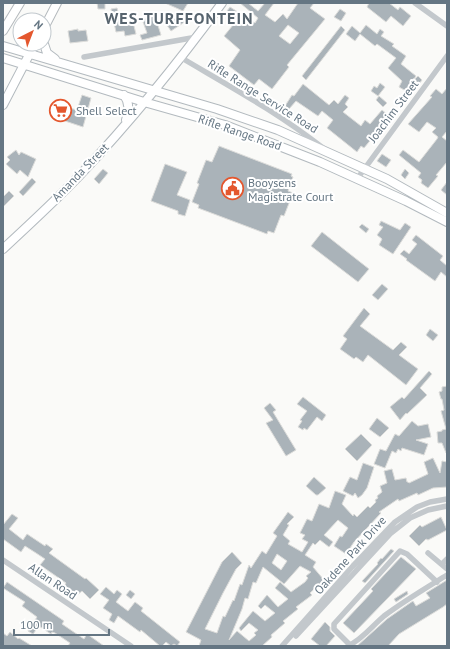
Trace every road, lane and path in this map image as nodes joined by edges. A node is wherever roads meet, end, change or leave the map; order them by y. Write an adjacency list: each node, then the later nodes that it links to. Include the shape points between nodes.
1 (20, 3): 7 (main road)
2 (57, 3): 5 (main road)
3 (222, 3): 8 (main road, Amanda Street)
4 (415, 3): 6 (street)
5 (52, 13)
6 (447, 26)
7 (3, 31)
8 (197, 37): 13 (street); 14 (main road, Amanda Street)
9 (3, 46): 11 (main road, Rifle Range Road)
10 (47, 52): 16 (main road)
11 (30, 53): 16 (main road, Rifle Range Road); 17 (main road)
12 (447, 56): 24 (street, Joachim Street)
13 (84, 57)
14 (180, 58): 18 (main road, Amanda Street); 23 (street, Rifle Range Service Road, via 272,112)
15 (7, 59): 17 (main road, Rifle Range Road)
16 (59, 62): 18 (main road, Rifle Range Road)
17 (25, 65): 19 (main road, Rifle Range Road); 21 (main road)
18 (153, 90): 20 (main road, Amanda Street); 23 (main road, Rifle Range Road, via 217,108 298,138)
19 (124, 95): 20 (main road, Rifle Range Road); 22 (main road, via 129,111)
20 (144, 102): 22 (main road, Amanda Street); 25 (main road, Rifle Range Road, via 225,125)
21 (3, 105)
22 (126, 123): 28 (main road, Amanda Street, via 79,176)
23 (332, 155): 24 (main road, Rifle Range Road)
24 (364, 168): 25 (street, Joachim Street); 26 (main road, Rifle Range Road)
25 (357, 179): 27 (main road, Rifle Range Road)
26 (447, 213)
27 (447, 222)
28 (3, 249)
29 (447, 499): 39 (street, Oakdene Park Drive, via 417,507 395,522 352,566)
30 (447, 506): 40 (street, Oakdene Park Drive, via 428,510 410,518 391,533)
31 (428, 553): 34 (street)
32 (447, 559): 34 (street)
33 (3, 560): 38 (street, Allan Road)
34 (442, 564): 35 (street)
35 (447, 569)
36 (447, 576): 37 (street)
37 (437, 582): 41 (street, via 395,608); 41 (street, via 407,554 400,551 334,624 334,629)
38 (128, 645)
39 (282, 646)
40 (287, 646)
41 (349, 646)

